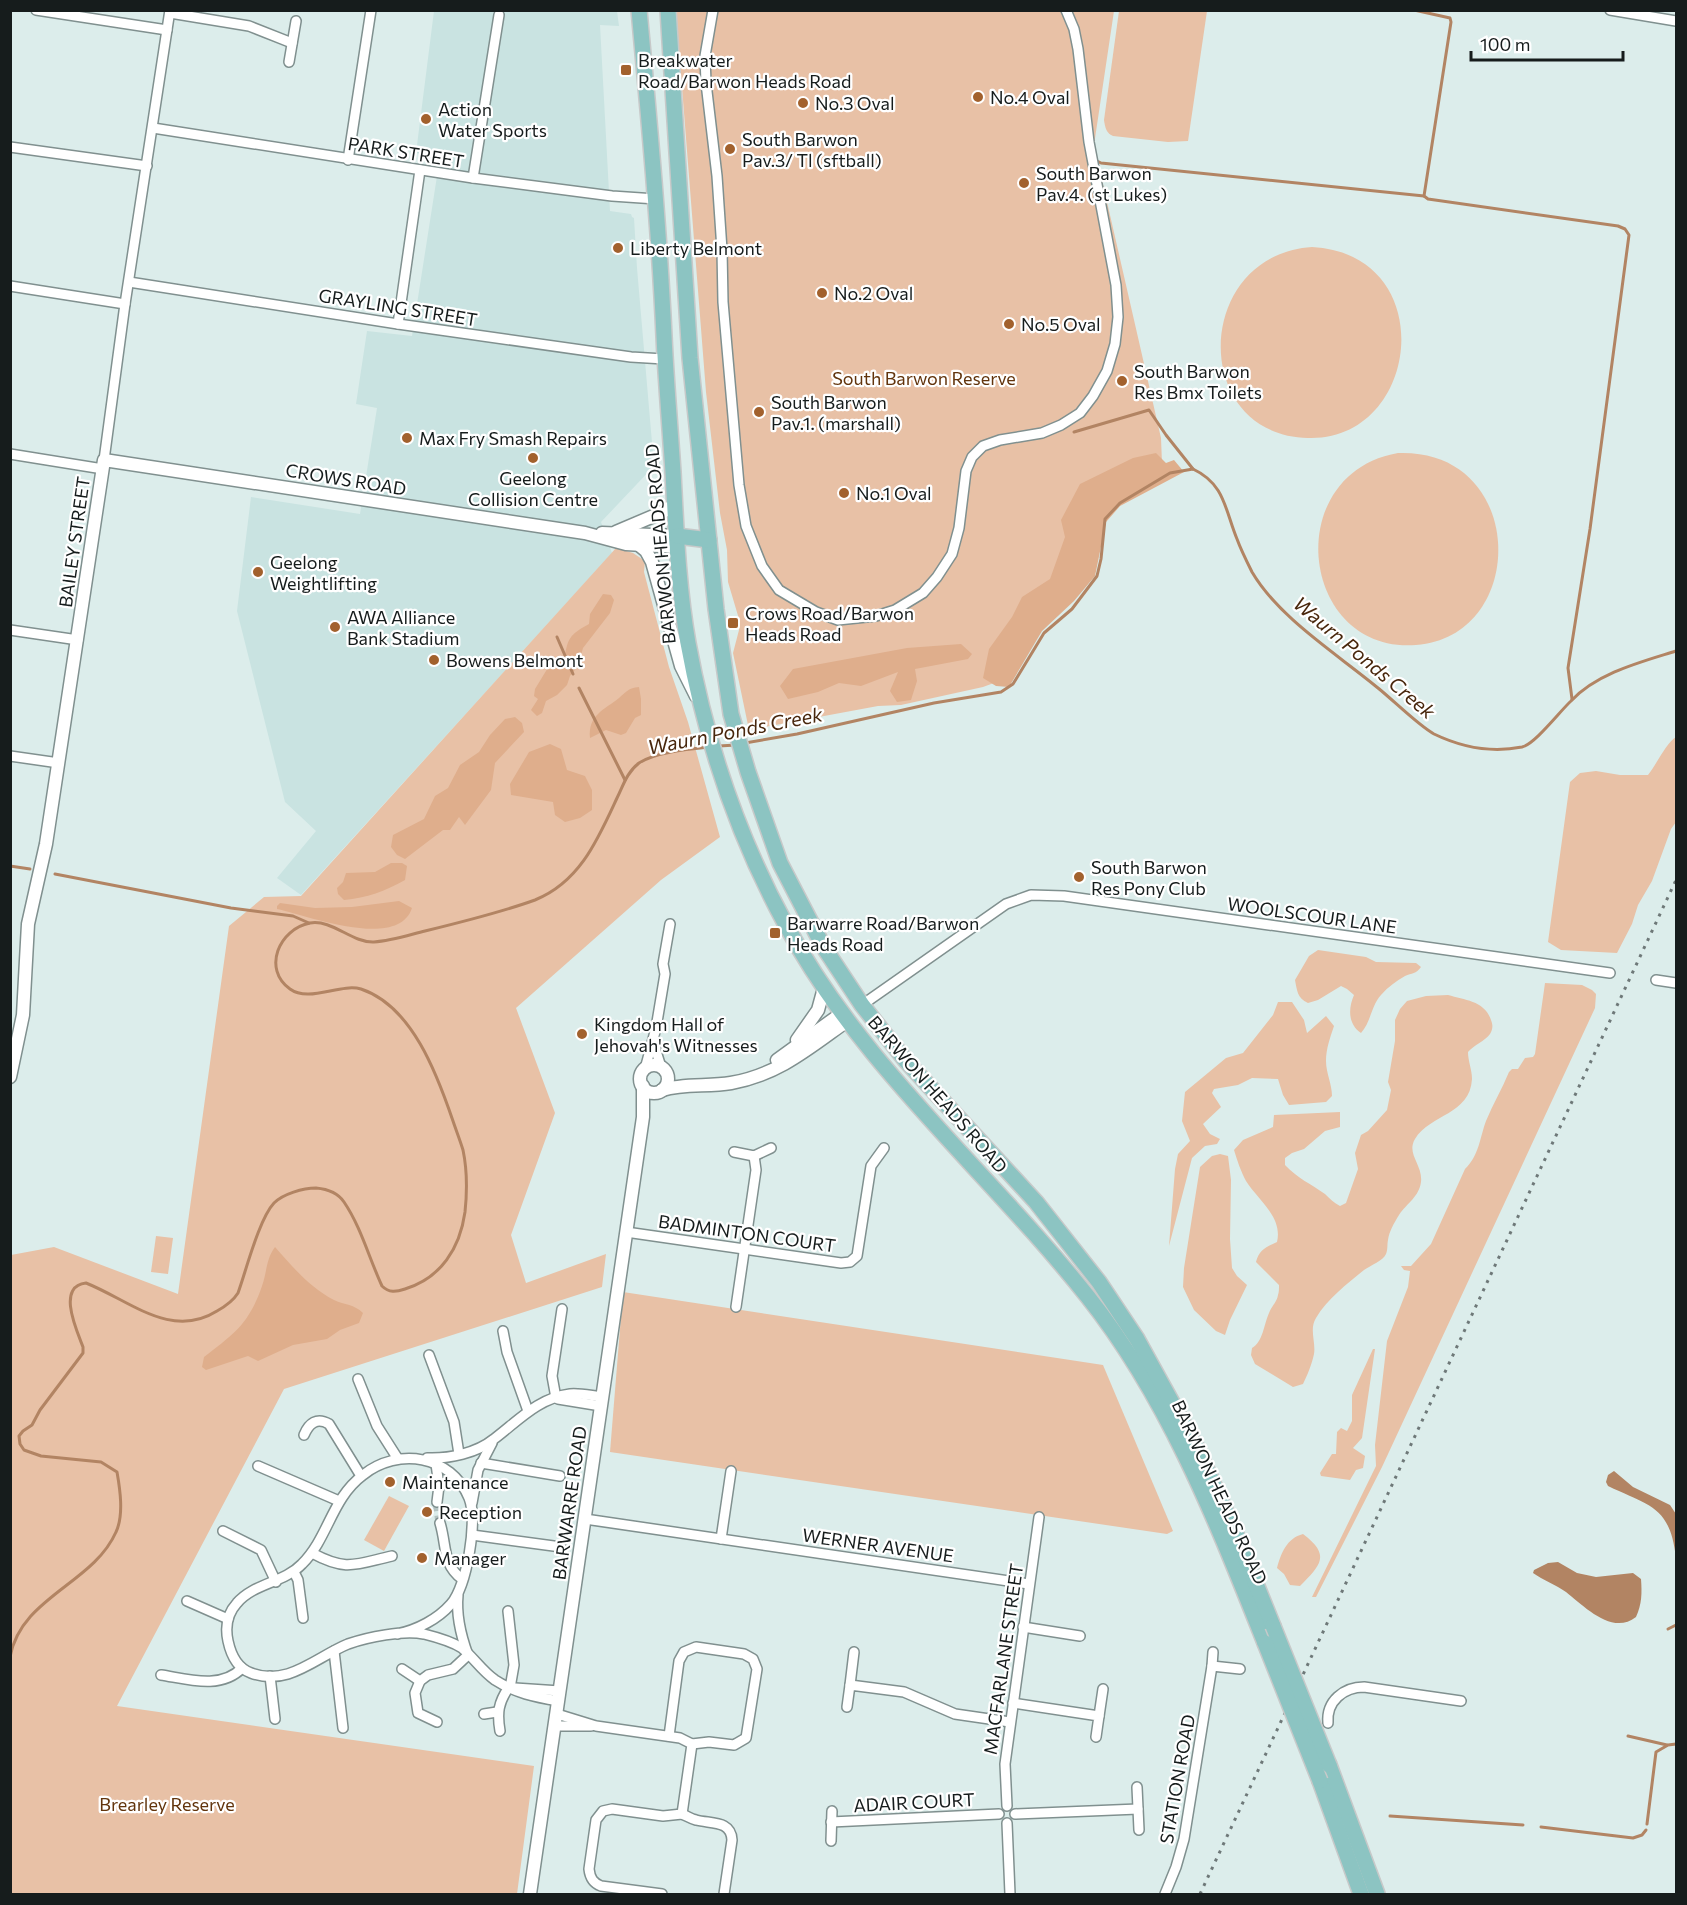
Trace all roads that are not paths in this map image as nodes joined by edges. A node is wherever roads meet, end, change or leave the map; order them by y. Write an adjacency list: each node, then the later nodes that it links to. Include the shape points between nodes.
1 (36, 10): 12 (street)
2 (371, 10): 17 (street)
3 (639, 10): 21 (main road, BARWON HEADS ROAD)
4 (668, 10): 32 (main road, BARWON HEADS ROAD, via 690,358)
5 (713, 10): 6 (street, via 705,56 706,83 717,176 739,485 746,526 762,566 779,590 838,620 876,616 923,594 952,554 966,471 972,457 983,446 1042,433 1080,413 1107,371 1118,317 1116,285 1089,142 1076,39)
6 (1066, 10)
7 (1610, 10): 11 (street)
8 (170, 12): 12 (street, BAILEY STREET); 13 (street, via 249,26)
9 (499, 15): 20 (street)
10 (296, 21): 13 (street)
11 (1677, 21)
12 (167, 30): 15 (street, BAILEY STREET)
13 (292, 43): 14 (street)
14 (289, 62)
15 (153, 128): 17 (street, PARK STREET); 18 (street, BAILEY STREET)
16 (10, 147): 18 (street)
17 (348, 160): 19 (street, PARK STREET)
18 (147, 166): 22 (street, BAILEY STREET)
19 (420, 170): 20 (street, PARK STREET); 25 (street)
20 (473, 178): 21 (street, PARK STREET)
21 (656, 199): 26 (main road, BARWON HEADS ROAD)
22 (129, 282): 24 (street, BAILEY STREET); 25 (street, GRAYLING STREET)
23 (10, 286): 24 (street)
24 (125, 303): 28 (street, BAILEY STREET)
25 (398, 324): 26 (street, GRAYLING STREET)
26 (664, 359): 29 (main road, BARWON HEADS ROAD)
27 (10, 454): 28 (street)
28 (103, 465): 31 (street, CROWS ROAD); 36 (street, BAILEY STREET)
29 (675, 504): 30 (street); 33 (main road, BARWON HEADS ROAD)
30 (623, 532): 31 (street, CROWS ROAD); 33 (street)
31 (583, 533): 34 (street, CROWS ROAD)
32 (709, 540): 33 (main road); 45 (main road, BARWON HEADS ROAD, via 731,714 748,772 780,863 823,946)
33 (678, 542): 34 (street, CROWS ROAD); 37 (main road, BARWON HEADS ROAD, via 686,630)
34 (640, 546): 37 (street, via 653,565 684,674)
35 (10, 630): 36 (street)
36 (78, 640): 39 (street, BAILEY STREET)
37 (704, 712): 44 (main road, BARWON HEADS ROAD, via 750,853 784,922)
38 (10, 756): 39 (street)
39 (59, 763): 51 (street, BAILEY STREET, via 28,924 23,1015)
40 (670, 924): 47 (street)
41 (1610, 973): 45 (street, WOOLSCOUR LANE, via 1064,896 1031,895 995,911)
42 (1656, 980): 43 (street)
43 (1677, 983)
44 (824, 988): 46 (main road, BARWON HEADS ROAD); 48 (street, via 816,1014)
45 (862, 1005): 46 (main road); 152 (main road, BARWON HEADS ROAD, bridge, via 921,1078 1036,1202 1117,1309 1159,1376 1232,1525)
46 (845, 1017): 48 (street); 52 (street, via 781,1067); 151 (main road, BARWON HEADS ROAD, bridge, via 884,1068 1028,1224 1090,1300 1148,1386 1215,1520)
47 (656, 1028): 49 (street); 50 (street, via 656,1051)
48 (782, 1057): 52 (street)
49 (645, 1069): 50 (street, via 652,1065); 54 (street, via 641,1076)
50 (664, 1070): 53 (street); 55 (street, via 667,1084)
51 (10, 1077)
52 (745, 1080): 53 (street)
53 (715, 1085): 55 (street, via 678,1086)
54 (643, 1086): 55 (street, via 650,1092); 56 (street, BARWARRE ROAD)
55 (660, 1091): 56 (street, BARWARRE ROAD, via 649,1102)
56 (643, 1117): 61 (street, BARWARRE ROAD)
57 (771, 1148): 60 (street)
58 (884, 1148): 62 (street, BADMINTON COURT, via 871,1166 857,1256 850,1262)
59 (734, 1152): 60 (street)
60 (754, 1156): 62 (street, via 756,1170)
61 (626, 1232): 62 (street, BADMINTON COURT); 69 (street, BARWARRE ROAD)
62 (745, 1249): 63 (street)
63 (736, 1306)
64 (562, 1309): 68 (street, via 552,1378)
65 (503, 1331): 70 (street)
66 (429, 1355): 73 (street, via 454,1422)
67 (358, 1379): 75 (street, via 377,1426)
68 (556, 1398): 69 (street); 70 (street)
69 (602, 1402): 86 (street, BARWARRE ROAD)
70 (528, 1411): 71 (street)
71 (500, 1434): 73 (street, via 484,1446); 76 (street)
72 (304, 1435): 80 (street, via 313,1422 327,1422)
73 (459, 1454): 74 (street)
74 (419, 1458): 75 (street); 77 (street)
75 (398, 1459): 80 (street)
76 (481, 1463): 81 (street); 84 (street)
77 (436, 1464): 83 (street); 84 (street, via 458,1480)
78 (258, 1466): 82 (street)
79 (731, 1471): 90 (street)
80 (361, 1476): 82 (street)
81 (560, 1476)
82 (339, 1501): 92 (street)
83 (437, 1502)
84 (472, 1510): 89 (street)
85 (1039, 1517): 97 (street, MACFARLANE STREET)
86 (585, 1519): 90 (street, WERNER AVENUE); 122 (street, BARWARRE ROAD)
87 (440, 1523): 96 (street, via 448,1566)
88 (223, 1531): 95 (street, via 261,1550)
89 (472, 1535): 91 (street); 96 (street)
90 (721, 1539): 97 (street, WERNER AVENUE)
91 (561, 1547)
92 (312, 1553): 93 (street, via 345,1566); 94 (street)
93 (392, 1556)
94 (294, 1572): 95 (street); 100 (street)
95 (276, 1582): 101 (street, via 244,1596)
96 (461, 1583): 103 (street, via 455,1599 443,1612 416,1629); 108 (street, via 458,1610)
97 (1029, 1584): 102 (street, MACFARLANE STREET)
98 (186, 1601): 101 (street)
99 (508, 1611): 117 (street, via 514,1665)
100 (303, 1618)
101 (228, 1619): 110 (street, via 230,1651)
102 (1023, 1627): 104 (street); 120 (street, MACFARLANE STREET)
103 (397, 1634): 105 (street, via 366,1639); 108 (street, via 439,1638)
104 (1080, 1636)
105 (334, 1651): 114 (street, via 295,1672); 130 (street)
106 (854, 1652): 116 (street)
107 (1213, 1652): 109 (street, STATION ROAD)
108 (468, 1655): 115 (street, via 453,1669); 117 (street, via 486,1673)
109 (1212, 1666): 112 (street); 150 (street, STATION ROAD, via 1184,1839)
110 (242, 1668): 113 (street, via 231,1677 215,1681); 114 (street)
111 (402, 1669): 115 (street)
112 (1240, 1669)
113 (161, 1675)
114 (270, 1676): 126 (street)
115 (420, 1681): 127 (street, via 415,1693 418,1712)
116 (850, 1685): 121 (street); 128 (street, via 904,1692 955,1714)
117 (509, 1687): 122 (street); 123 (street)
118 (1103, 1689): 125 (street)
119 (1461, 1701): 129 (street, via 1354,1688 1334,1700)
120 (1013, 1703): 125 (street); 128 (street, MACFARLANE STREET)
121 (847, 1707)
122 (558, 1708): 132 (street, via 596,1726); 146 (street, BARWARRE ROAD)
123 (497, 1712): 124 (street); 131 (street)
124 (484, 1714)
125 (1099, 1716): 133 (street)
126 (275, 1719)
127 (437, 1722)
128 (1010, 1722): 136 (street, MACFARLANE STREET, via 1005,1764)
129 (1328, 1723)
130 (343, 1728)
131 (500, 1731)
132 (669, 1736): 134 (street); 134 (street, via 684,1652 696,1647 749,1656 757,1669 746,1737 733,1745)
133 (1096, 1737)
134 (692, 1744): 139 (street)
135 (1137, 1787): 137 (street)
136 (1007, 1806): 140 (street); 141 (street)
137 (1138, 1809): 141 (street); 144 (street)
138 (832, 1811): 142 (street, ADAIR COURT)
139 (682, 1814): 147 (street, via 663,1816 612,1809 603,1811 597,1820 589,1869 594,1882); 148 (street, via 723,1825 731,1831)
140 (999, 1814): 142 (street, ADAIR COURT); 143 (street)
141 (1015, 1814): 143 (street)
142 (831, 1822): 145 (street, ADAIR COURT)
143 (1007, 1823): 149 (street)
144 (1139, 1830)
145 (831, 1841)
146 (530, 1894)
147 (662, 1894)
148 (724, 1894)
149 (1010, 1894)
150 (1165, 1894)
151 (1361, 1894)
152 (1377, 1894)

